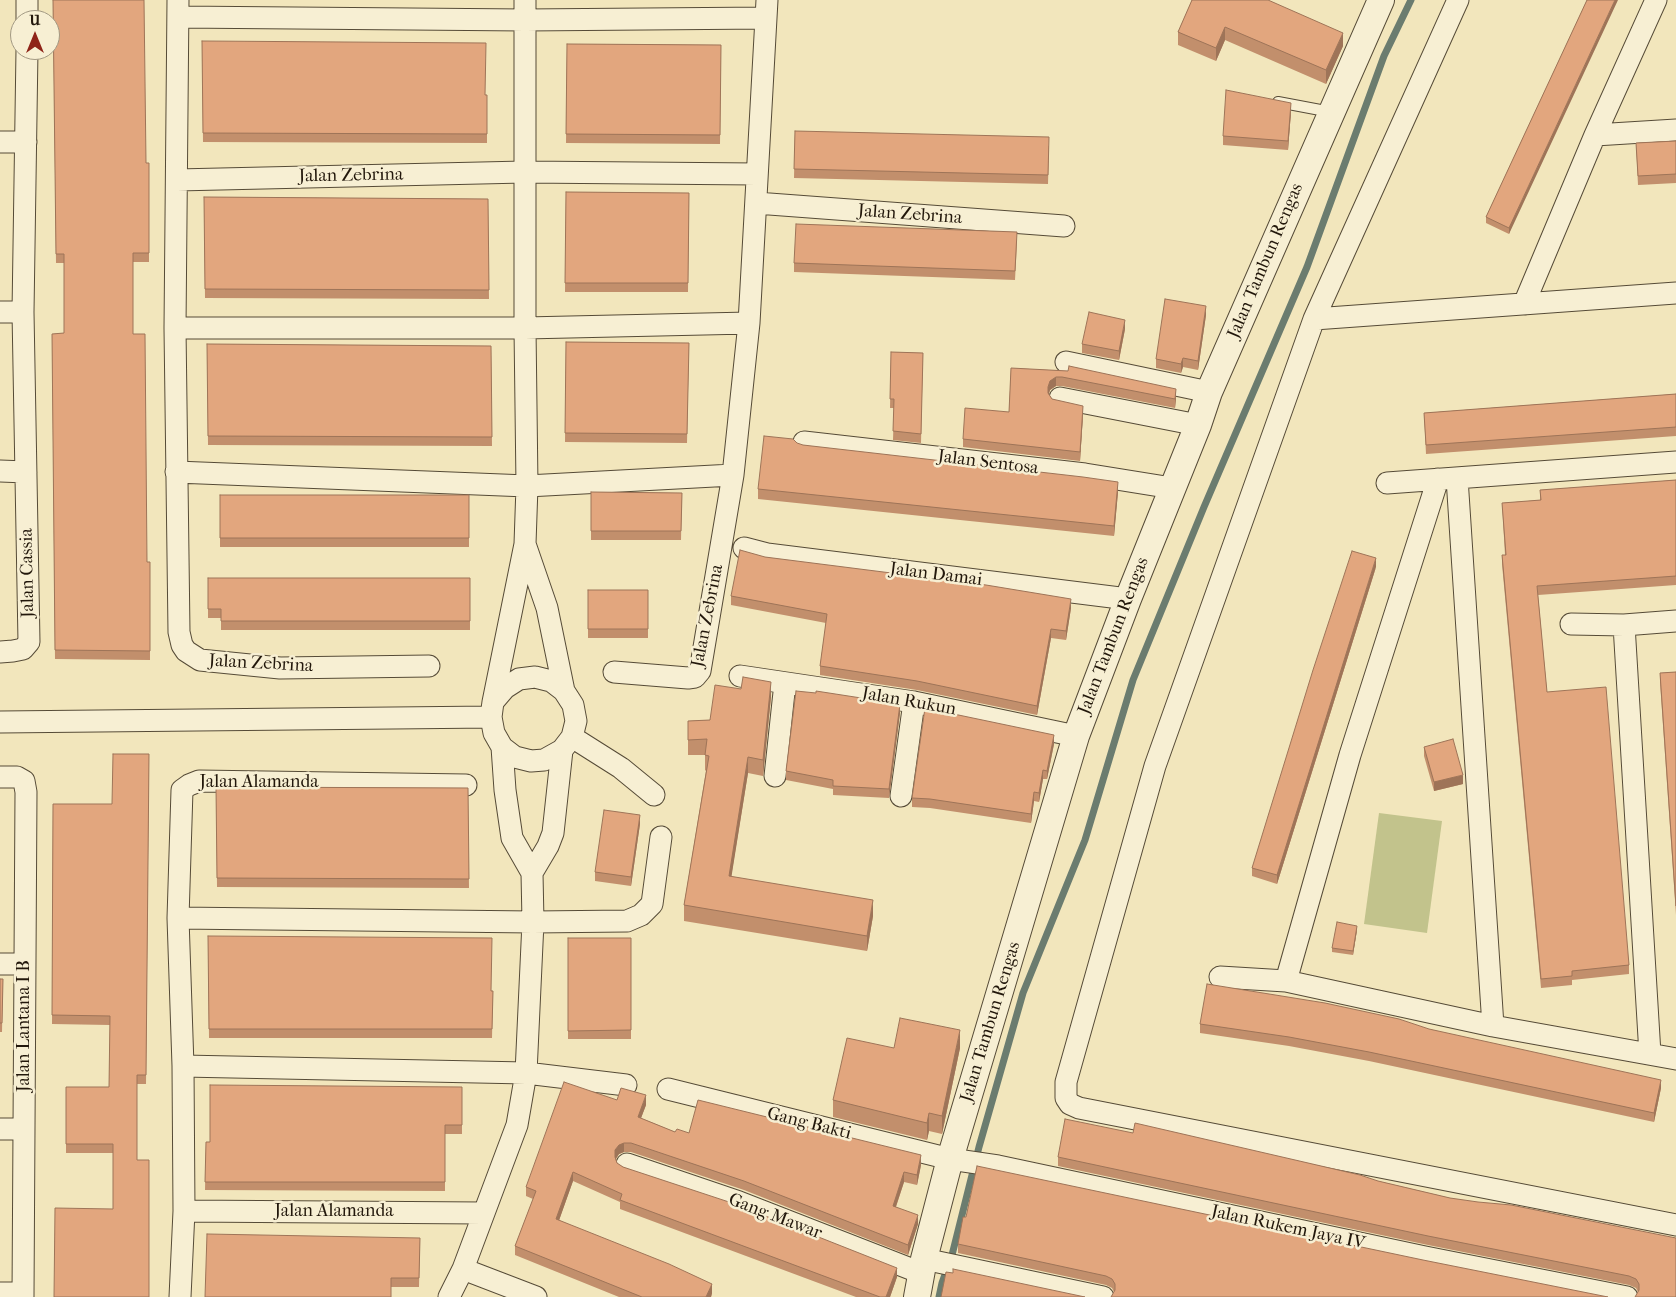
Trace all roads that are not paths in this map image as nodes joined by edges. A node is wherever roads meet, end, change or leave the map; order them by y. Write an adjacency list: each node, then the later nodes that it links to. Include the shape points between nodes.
1 (1381, 0): 9 (street, Jalan Tambun Rengas)
2 (1458, 0): 23 (street)
3 (1656, 0): 11 (street)
4 (178, 9): 6 (street, Jalan Zebrina); 16 (street, Jalan Zebrina)
5 (767, 9): 6 (street, Jalan Zebrina); 15 (street, Jalan Zebrina)
6 (525, 10): 14 (street)
7 (26, 60): 13 (street, Jalan Cassia)
8 (1267, 100): 9 (lane)
9 (1331, 112): 28 (street, Jalan Tambun Rengas)
10 (1676, 130): 11 (street)
11 (1594, 135): 20 (street)
12 (0, 142): 13 (street)
13 (26, 142): 22 (street, Jalan Cassia)
14 (524, 172): 15 (street, Jalan Zebrina); 16 (street, Jalan Zebrina); 26 (street)
15 (757, 174): 17 (street, Jalan Zebrina)
16 (177, 180): 25 (street, Jalan Zebrina)
17 (756, 203): 18 (street, Jalan Zebrina); 24 (street, Jalan Zebrina)
18 (1064, 226)
19 (1676, 293): 20 (street)
20 (1524, 304): 23 (street)
21 (0, 312): 22 (street)
22 (22, 312): 34 (street, Jalan Cassia)
23 (1314, 319): 85 (street, via 1156,766 1066,1082 1066,1098 1079,1108)
24 (749, 323): 26 (street); 36 (street, Jalan Zebrina)
25 (175, 328): 26 (street); 35 (street, Jalan Zebrina)
26 (524, 328): 39 (street)
27 (1066, 362): 28 (street)
28 (1209, 392): 30 (street, Jalan Tambun Rengas)
29 (1060, 398): 30 (street)
30 (1198, 425): 40 (street, Jalan Tambun Rengas)
31 (804, 442): 40 (street, Jalan Sentosa, via 1085,474)
32 (1676, 462): 37 (street)
33 (0, 472): 34 (street)
34 (26, 472): 47 (street, Jalan Cassia, via 29,642 22,649)
35 (176, 472): 39 (street); 48 (street, Jalan Zebrina, via 179,632 186,651 200,660 280,668)
36 (733, 475): 39 (street); 49 (street, Jalan Zebrina, via 700,671 695,677 688,678)
37 (1447, 479): 38 (street); 71 (street, via 1350,754); 72 (street)
38 (1387, 483)
39 (527, 486): 41 (street)
40 (1172, 488): 43 (street, Jalan Tambun Rengas)
41 (525, 544): 52 (street, via 547,608); 54 (street)
42 (744, 548): 43 (street, Jalan Damai, via 767,554)
43 (1128, 599): 56 (street, Jalan Tambun Rengas)
44 (1676, 620): 46 (street)
45 (1571, 624): 46 (street)
46 (1624, 625): 73 (street)
47 (0, 652)
48 (429, 666)
49 (614, 672)
50 (740, 676): 51 (street, Jalan Rukun)
51 (785, 683): 53 (street, Jalan Rukun); 59 (street)
52 (564, 691): 54 (street, via 551,681 535,677 519,679 505,688); 57 (street, via 573,705 576,721)
53 (914, 702): 56 (street, Jalan Rukun); 63 (street)
54 (492, 710): 55 (street); 58 (street, via 494,733)
55 (0, 722)
56 (1076, 736): 81 (street, Jalan Tambun Rengas)
57 (567, 743): 58 (street, via 544,760 531,761 515,757); 62 (street, via 621,768); 65 (street, via 553,833)
58 (502, 747): 65 (street, via 512,838)
59 (775, 776)
60 (0, 778): 69 (street, Jalan Lantana I B, via 24,781 26,792)
61 (466, 784): 66 (street, Jalan Alamanda, via 199,781 189,784 180,797)
62 (654, 795)
63 (901, 796)
64 (661, 837): 67 (street, via 652,904 641,915 627,921)
65 (532, 874): 67 (street)
66 (178, 918): 67 (street); 75 (street, Jalan Alamanda)
67 (533, 922): 76 (street)
68 (0, 964): 69 (street)
69 (25, 964): 80 (street, Jalan Lantana I B)
70 (1220, 977): 71 (street)
71 (1286, 981): 72 (street)
72 (1493, 1026): 73 (street)
73 (1650, 1054): 74 (street)
74 (1676, 1059)
75 (183, 1066): 76 (street); 83 (street, Jalan Alamanda)
76 (526, 1073): 77 (street); 84 (street, via 517,1125)
77 (626, 1084)
78 (668, 1089): 81 (street, Gang Bakti)
79 (0, 1129): 80 (street)
80 (24, 1129): 89 (street, Jalan Lantana I B)
81 (954, 1160): 87 (street, Jalan Tambun Rengas); 94 (street, Jalan Rukem Jaya IV)
82 (627, 1164): 87 (street, Gang Mawar)
83 (184, 1211): 84 (street, Jalan Alamanda); 90 (street, Jalan Alamanda)
84 (483, 1213): 86 (street)
85 (1676, 1225)
86 (463, 1269): 91 (street); 92 (street)
87 (923, 1272): 93 (street, Gang Mawar, via 953,1265)
88 (0, 1293): 89 (street)
89 (23, 1295)
90 (180, 1297)
91 (449, 1297)
92 (536, 1297)
93 (1103, 1297)
94 (1627, 1297)

